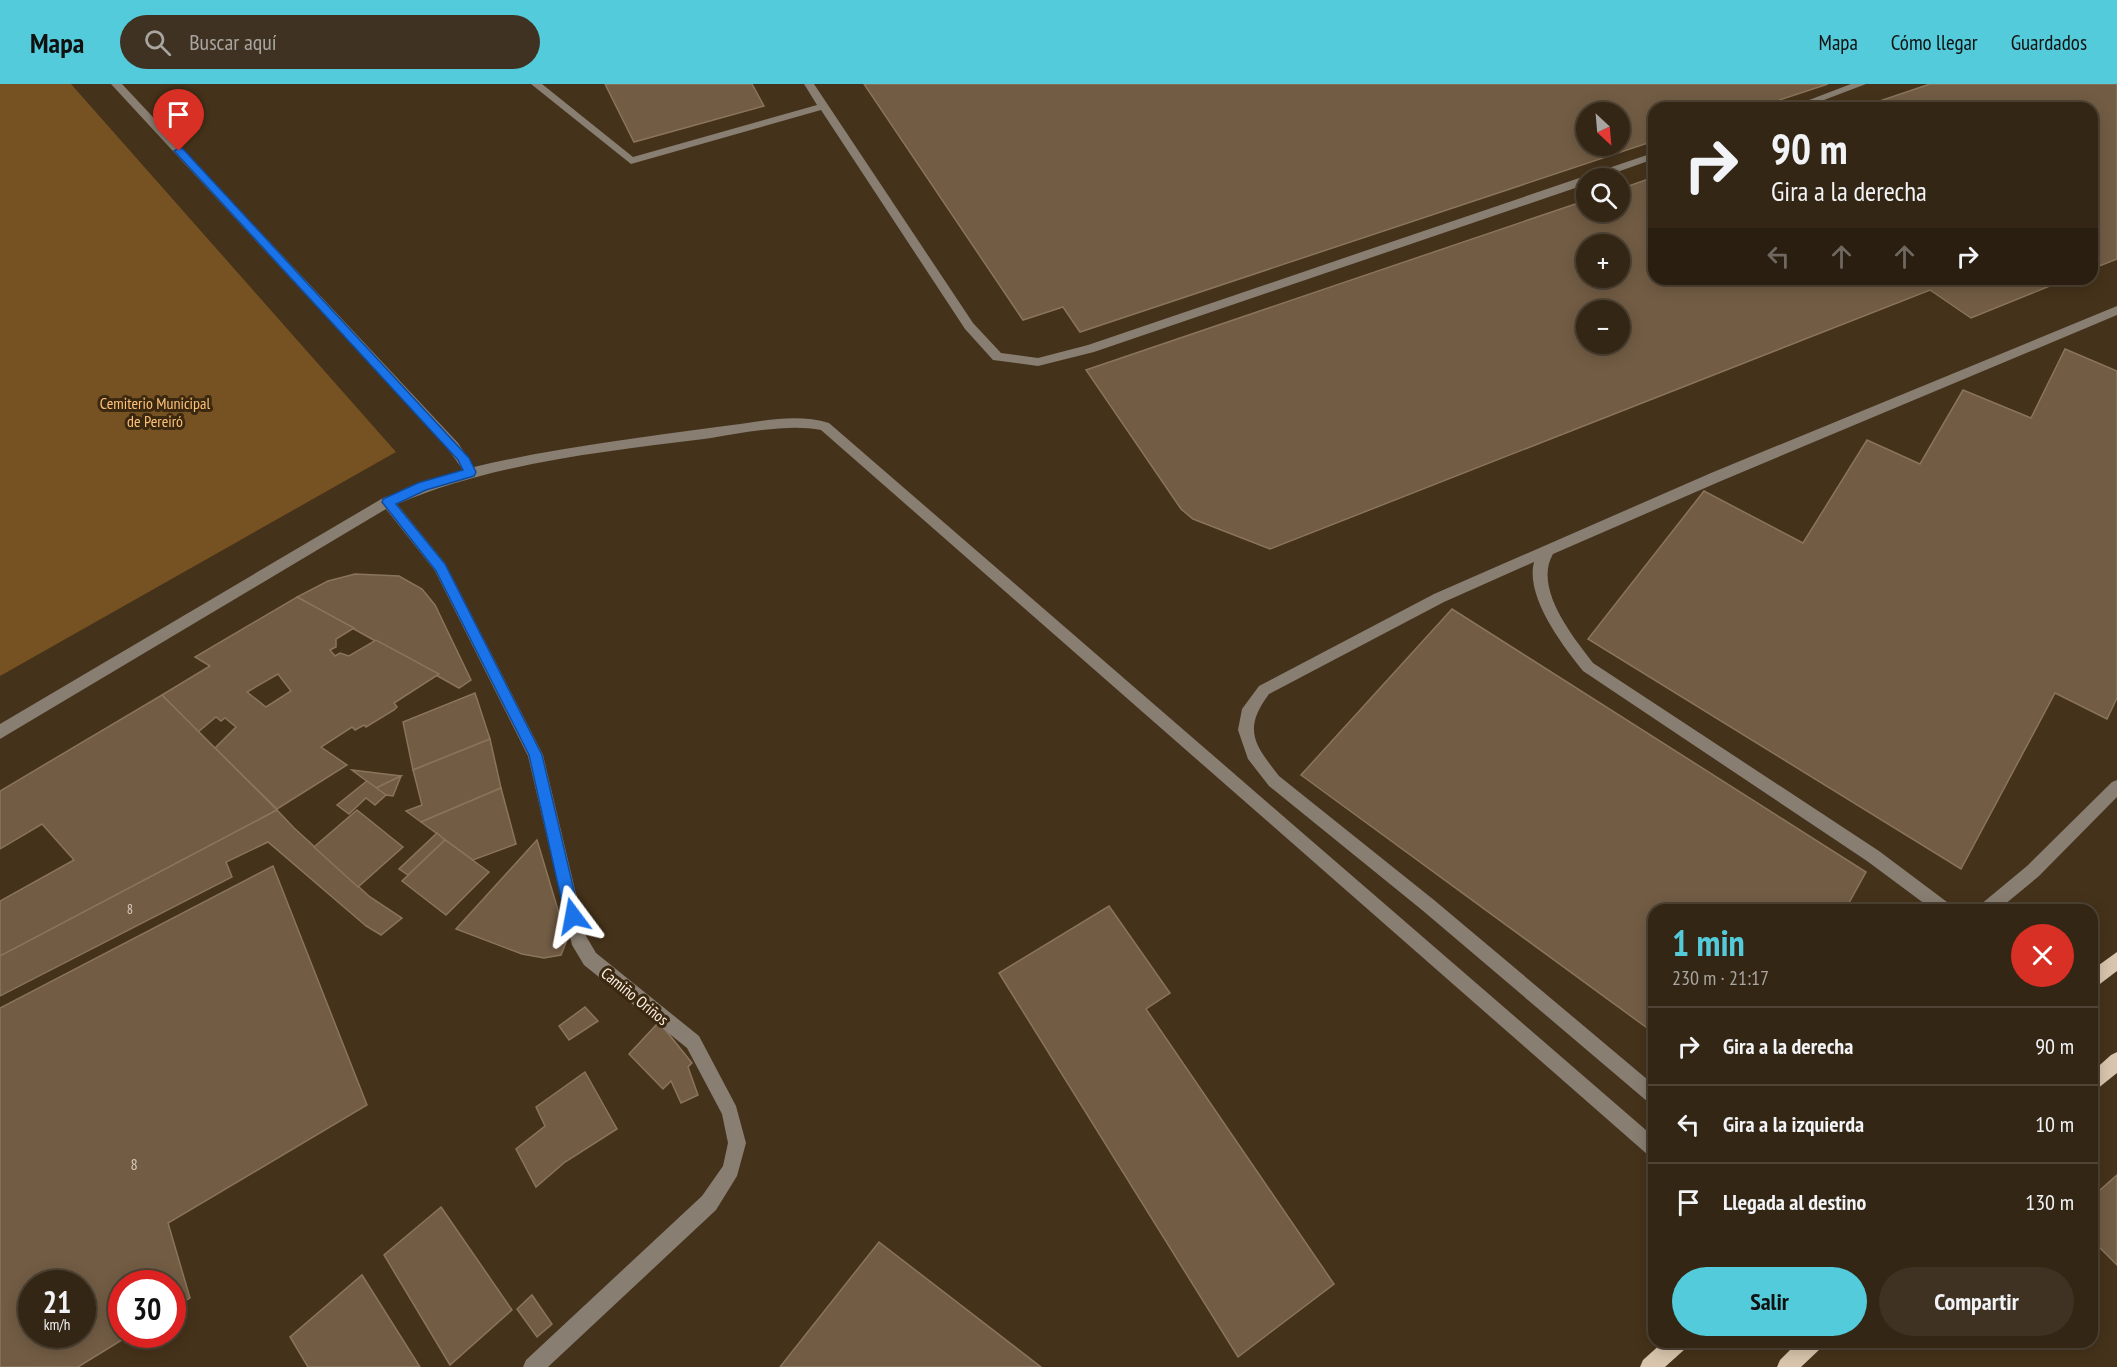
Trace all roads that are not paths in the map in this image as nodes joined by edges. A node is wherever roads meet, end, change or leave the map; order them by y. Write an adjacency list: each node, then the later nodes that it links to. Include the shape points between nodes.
1 (116, 84): 11 (street, via 453,446)
2 (536, 84): 6 (street, via 631,160)
3 (809, 84): 6 (street)
4 (1861, 84): 5 (street)
5 (1810, 102)
6 (824, 106): 9 (street, via 969,326 997,357 1038,362 1090,349)
7 (1648, 158): 8 (street)
8 (1620, 168)
9 (1576, 184)
10 (2117, 310): 13 (street)
11 (470, 472): 12 (street, via 422,486); 23 (street, via 725,430 806,422 825,426)
12 (388, 502): 14 (street); 26 (street, Camiño Oriños, via 440,567 535,755 578,939 590,959 693,1042 730,1113 738,1143 731,1170 709,1203)
13 (1548, 551): 16 (street, via 1540,566 1543,592 1564,636 1588,667 1873,855); 22 (street, via 1439,598 1264,690 1249,709 1246,730 1253,754 1274,781)
14 (0, 732)
15 (2117, 787): 17 (street, via 2033,871)
16 (1937, 904)
17 (1993, 904)
18 (2117, 960): 19 (main road)
19 (2098, 976)
20 (2117, 1061): 21 (main road)
21 (2098, 1078)
22 (1648, 1091)
23 (1648, 1144)
24 (1671, 1348): 27 (main road)
25 (1807, 1348): 28 (main road)
26 (533, 1367)
27 (1650, 1367)
28 (1787, 1367)

